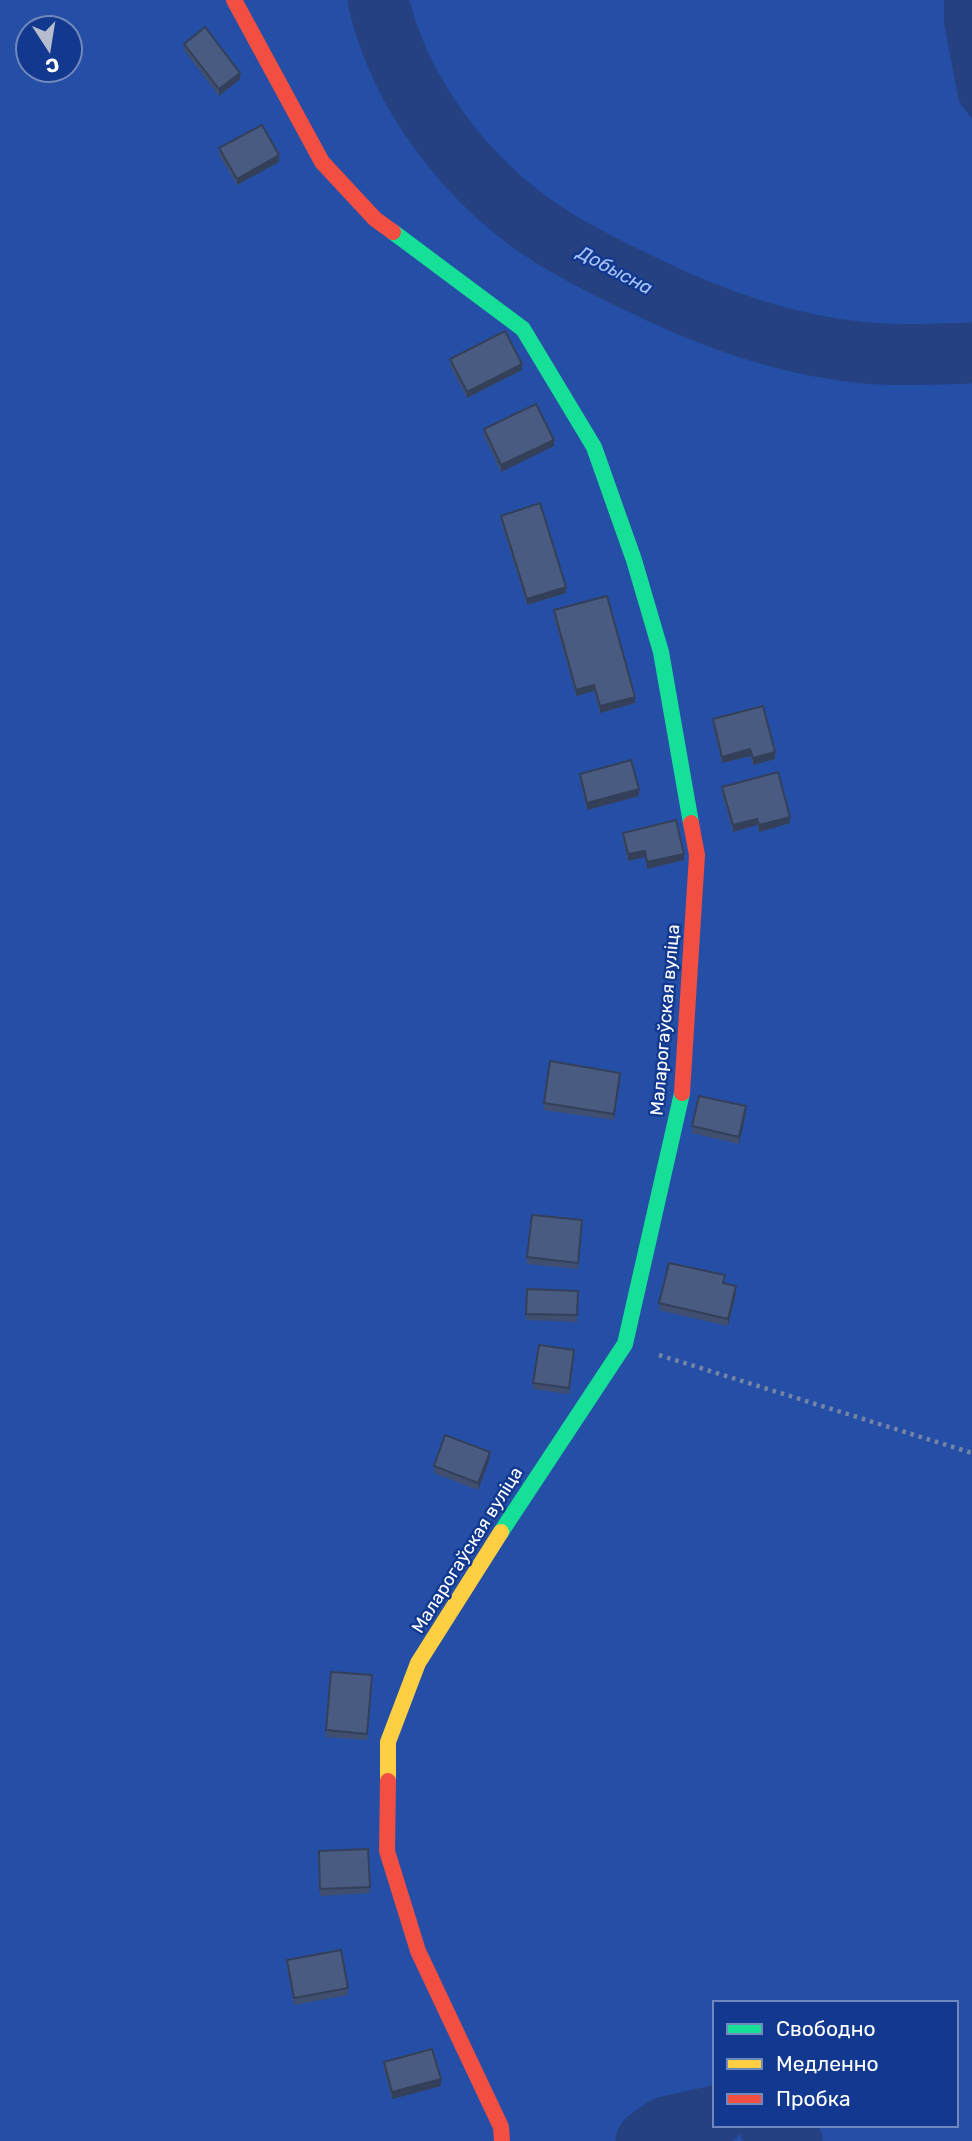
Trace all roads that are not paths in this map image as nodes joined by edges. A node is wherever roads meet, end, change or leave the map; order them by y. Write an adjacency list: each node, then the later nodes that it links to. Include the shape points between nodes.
1 (234, 0): 2 (street, Маларогаўская вуліца, via 322,162 374,219 523,329 594,447 661,652 697,855 682,1099 625,1345 545,1461 418,1663 388,1742 387,1851 418,1951 500,2127)
2 (502, 2141)

